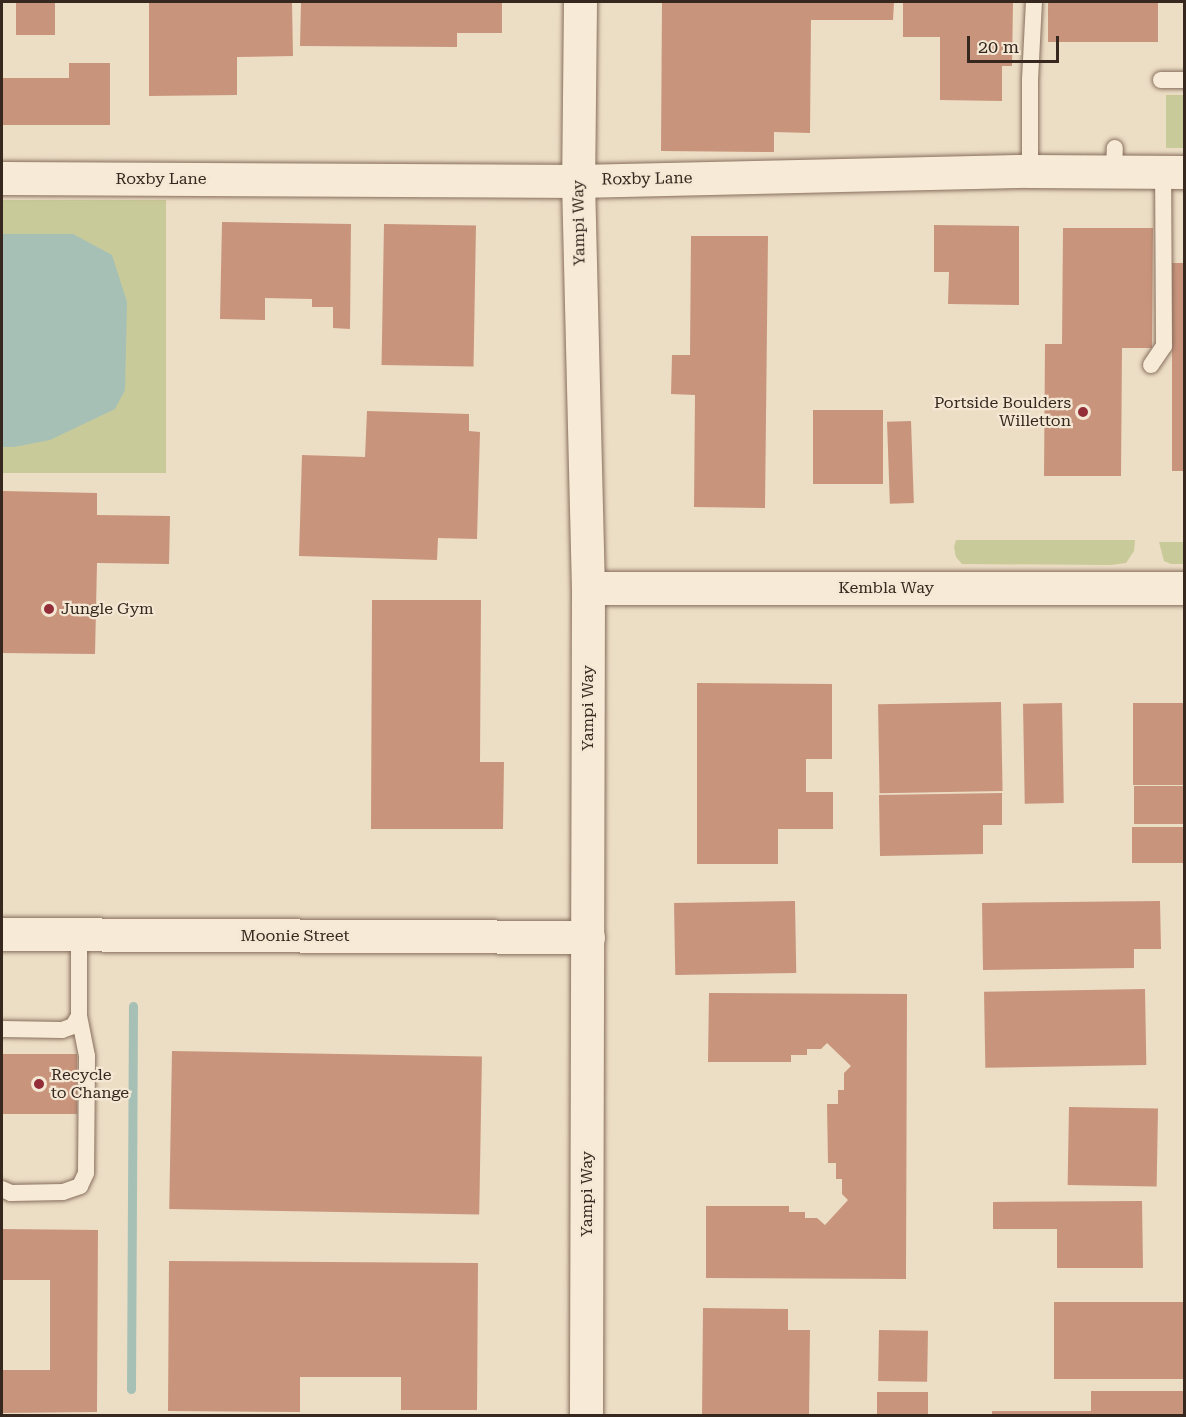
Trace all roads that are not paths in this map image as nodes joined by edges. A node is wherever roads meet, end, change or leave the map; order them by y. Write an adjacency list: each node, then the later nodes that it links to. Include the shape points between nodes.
1 (580, 2): 8 (street, Yampi Way)
2 (1034, 2): 5 (lane, via 1036,80)
3 (1161, 81): 4 (lane)
4 (1185, 81)
5 (1030, 171): 6 (street, Roxby Lane, via 1114,159); 8 (street, Roxby Lane)
6 (1174, 172): 9 (lane, via 1164,346)
7 (2, 178): 8 (street, Roxby Lane)
8 (578, 181): 10 (street, Yampi Way)
9 (1151, 365)
10 (588, 588): 11 (street, Kembla Way); 14 (street, Yampi Way)
11 (1185, 588)
12 (2, 934): 13 (street, Moonie Street)
13 (79, 935): 14 (street, Moonie Street); 15 (lane)
14 (588, 937): 18 (street, Yampi Way)
15 (79, 1016): 16 (lane, via 73,1026 62,1030); 17 (lane, via 87,1056 86,1173 80,1186 63,1192)
16 (2, 1029)
17 (2, 1189)
18 (586, 1416)

